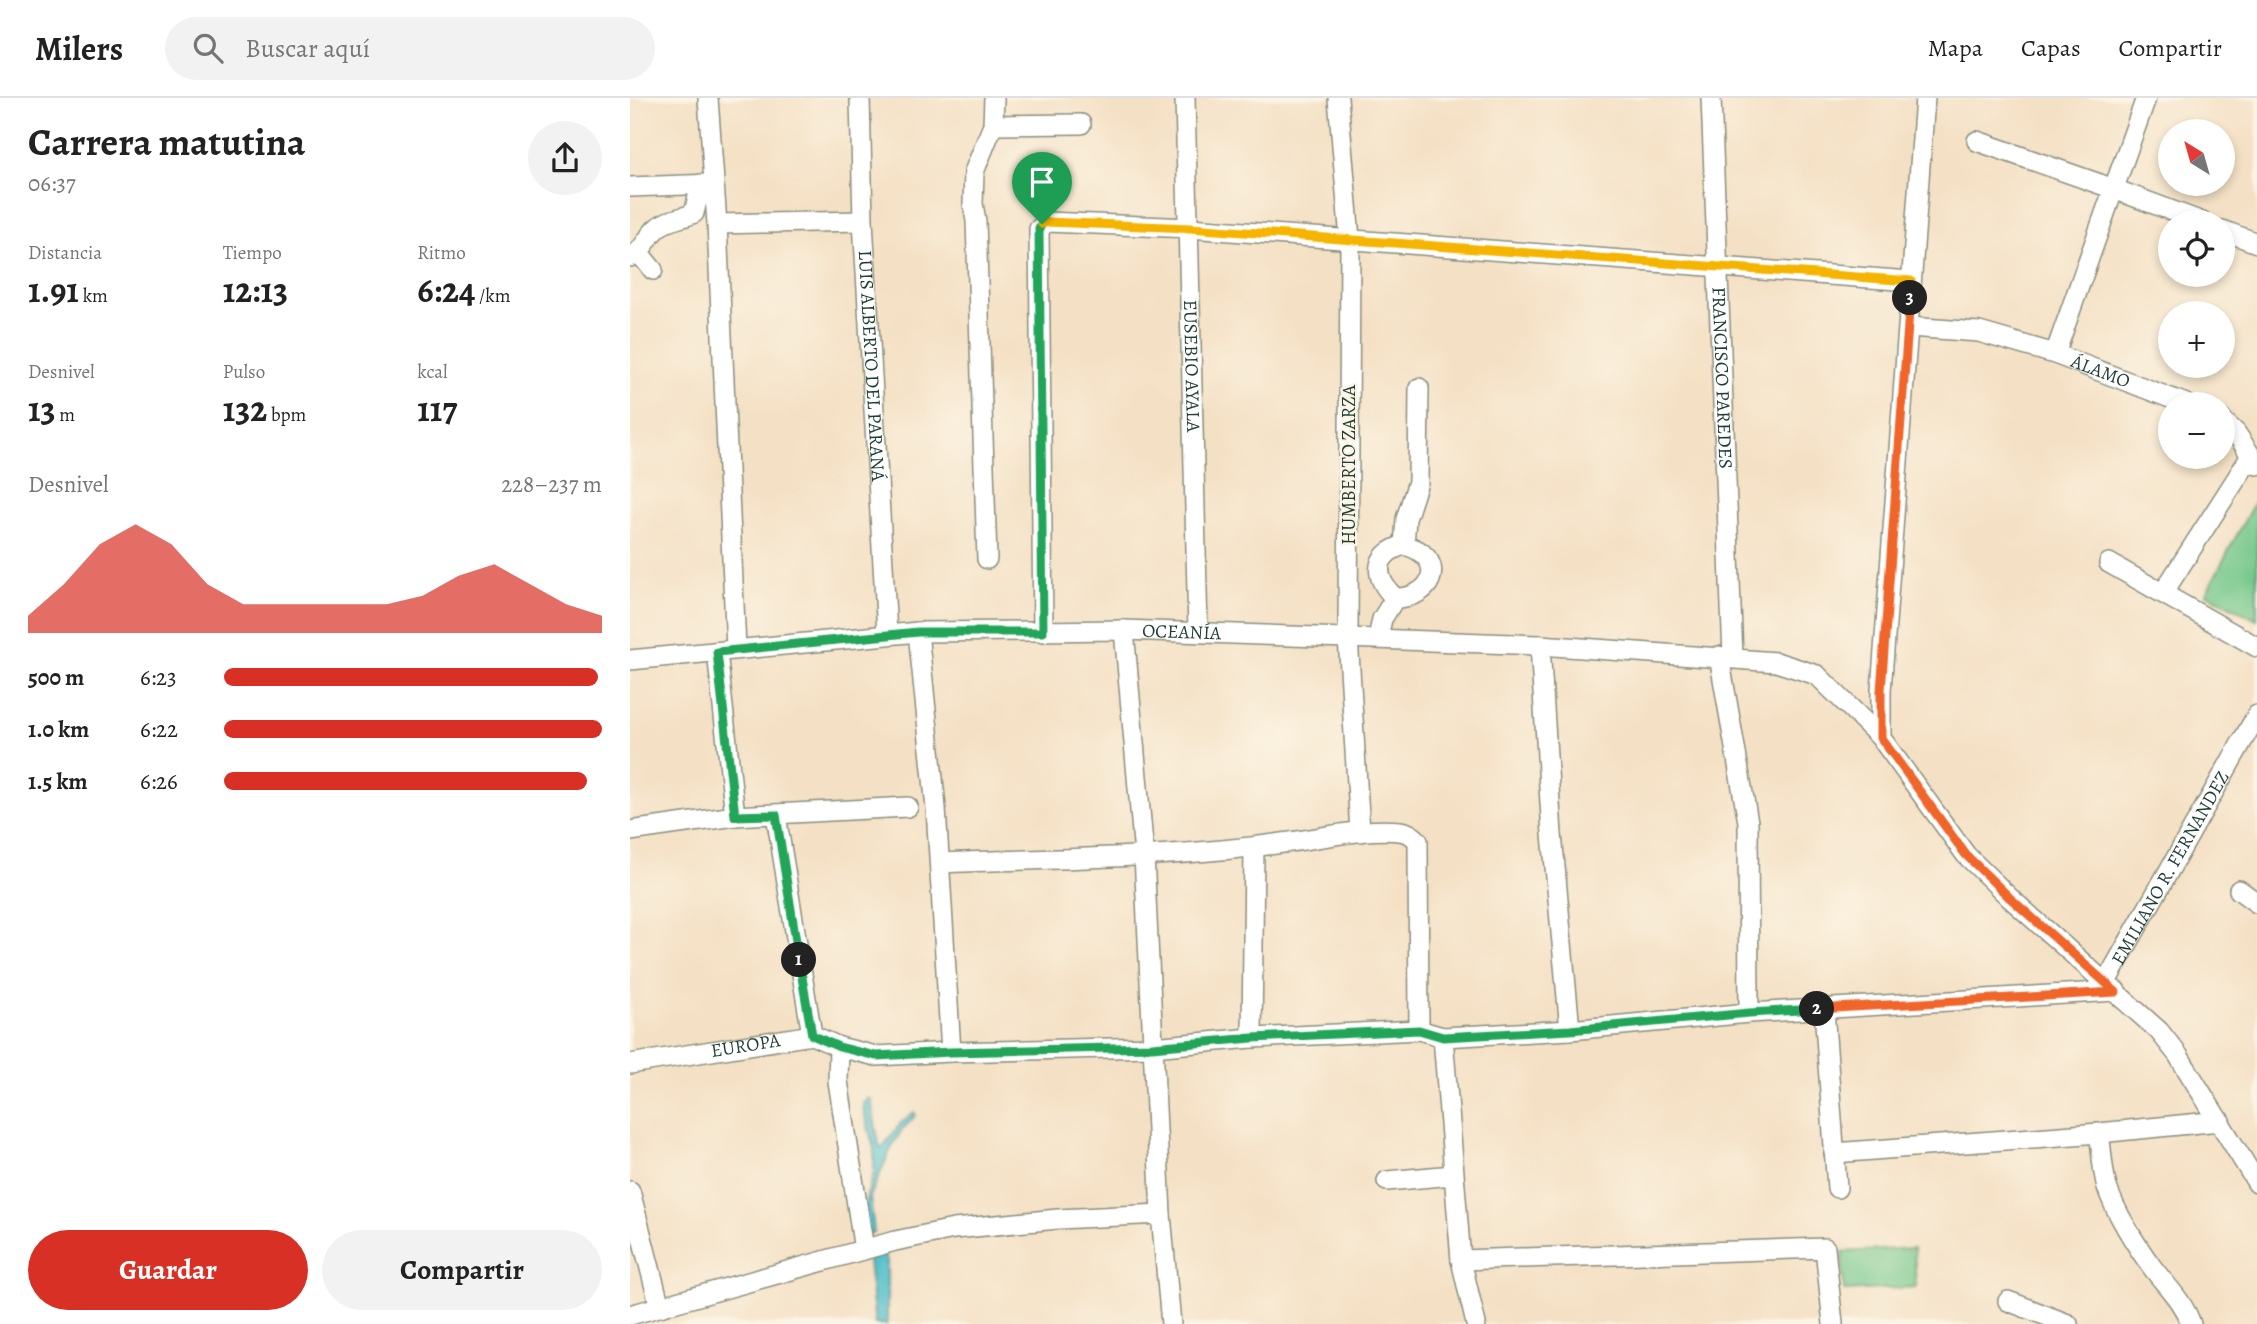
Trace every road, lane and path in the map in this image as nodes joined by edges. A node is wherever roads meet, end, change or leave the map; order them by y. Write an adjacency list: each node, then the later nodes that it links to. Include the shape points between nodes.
1 (708, 98): 12 (street)
2 (860, 98): 16 (street, LUIS ALBERTO DEL PARANÁ)
3 (994, 98): 10 (street)
4 (1185, 98): 18 (street, EUSEBIO AYALA)
5 (1338, 98): 20 (street, HUMBERTO ZARZA)
6 (1711, 98): 23 (street, FRANCISCO PAREDES)
7 (1925, 98): 25 (street)
8 (2146, 98): 14 (street)
9 (1081, 124): 10 (street)
10 (993, 125): 33 (street, via 973,186)
11 (1977, 141): 14 (street)
12 (707, 184): 13 (street); 17 (street); 22 (street, via 694,213 658,227)
13 (630, 187)
14 (2114, 189): 15 (street); 27 (street)
15 (2170, 210)
16 (863, 221): 17 (street); 41 (street, LUIS ALBERTO DEL PARANÁ)
17 (717, 224): 46 (street)
18 (1190, 228): 20 (street); 39 (street, via 1047,222 1039,229); 40 (street, EUSEBIO AYALA)
19 (2235, 235): 21 (street)
20 (1350, 240): 23 (street); 42 (street, HUMBERTO ZARZA)
21 (2257, 243)
22 (634, 255): 24 (street)
23 (1718, 266): 25 (street); 47 (street, FRANCISCO PAREDES)
24 (653, 270)
25 (1911, 281): 26 (street)
26 (1909, 327): 27 (street, ÁLAMO, via 1979,332); 50 (street)
27 (2054, 354): 29 (street, ÁLAMO)
28 (1419, 388): 32 (street, via 1418,482 1406,519)
29 (2158, 393)
30 (2235, 432): 31 (street)
31 (2254, 460): 35 (street)
32 (1404, 545): 36 (street, via 1386,554 1380,564 1379,576); 36 (street, via 1419,549 1432,568 1425,590)
33 (986, 559)
34 (2109, 563): 35 (street)
35 (2162, 593): 45 (street)
36 (1395, 598): 43 (street, via 1382,619)
37 (1124, 630): 39 (street, OCEANÍA); 40 (street, OCEANÍA); 57 (street)
38 (918, 632): 39 (street, OCEANÍA); 41 (street, OCEANÍA); 58 (street)
39 (1043, 632)
40 (1198, 632): 42 (street, OCEANÍA)
41 (887, 634): 46 (street, OCEANÍA)
42 (1348, 637): 43 (street, OCEANÍA); 55 (street, HUMBERTO ZARZA)
43 (1378, 638): 44 (street, OCEANÍA)
44 (1539, 645): 47 (street, OCEANÍA); 65 (street)
45 (2257, 647)
46 (726, 651): 48 (street, OCEANÍA); 53 (street)
47 (1726, 657): 50 (street, OCEANÍA, via 1776,662 1817,675); 63 (street, FRANCISCO PAREDES, via 1748,822)
48 (630, 660)
49 (2257, 715): 61 (street, EMILIANO R. FERNANDEZ)
50 (1881, 738): 61 (street, OCEANÍA, via 1966,855)
51 (908, 807): 52 (street)
52 (776, 815): 53 (street); 66 (street)
53 (735, 816): 54 (street)
54 (630, 831)
55 (1360, 832): 56 (street); 64 (street, via 1402,831 1418,841)
56 (1254, 848): 57 (street); 68 (street)
57 (1144, 855): 58 (street); 70 (street)
58 (940, 863): 71 (street)
59 (2239, 890): 60 (street)
60 (2257, 903)
61 (2111, 987): 62 (street); 73 (street, OCEANÍA, via 2159,1031)
62 (1824, 1009): 63 (street); 75 (street)
63 (1749, 1013): 65 (street)
64 (1419, 1030): 67 (street); 68 (street)
65 (1570, 1030): 67 (street)
66 (812, 1035): 69 (street); 72 (street, EUROPA)
67 (1443, 1037): 77 (street)
68 (1252, 1038): 70 (street)
69 (839, 1047): 71 (street, via 876,1056); 82 (street, via 838,1081)
70 (1152, 1047): 71 (street); 81 (street)
71 (951, 1052)
72 (630, 1063)
73 (2220, 1121): 74 (street); 76 (street, OCEANÍA)
74 (2099, 1133): 75 (street); 91 (street, via 2110,1198)
75 (1834, 1153): 79 (street)
76 (2254, 1170)
77 (1453, 1175): 78 (street); 83 (street)
78 (1387, 1181)
79 (1837, 1188)
80 (630, 1191): 85 (street)
81 (1161, 1214): 82 (street, via 954,1229); 87 (street)
82 (864, 1250): 85 (street)
83 (1461, 1260): 88 (street); 89 (street, via 1825,1248)
84 (2008, 1301): 90 (street)
85 (660, 1307): 86 (street)
86 (630, 1315)
87 (1171, 1324)
88 (1476, 1324)
89 (1833, 1324)
90 (2068, 1324)
91 (2191, 1324)

